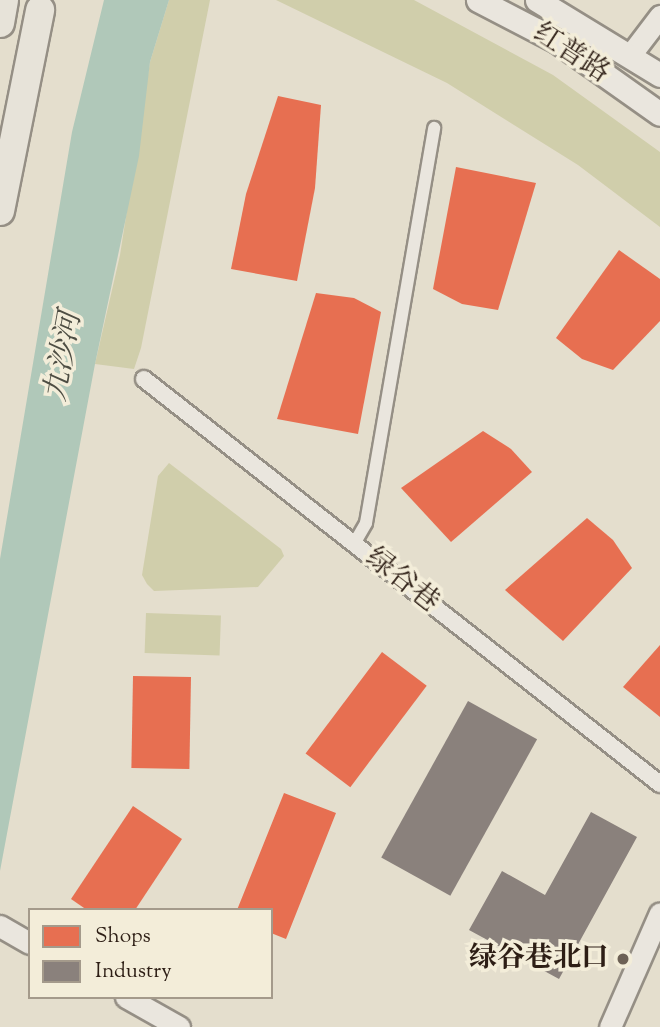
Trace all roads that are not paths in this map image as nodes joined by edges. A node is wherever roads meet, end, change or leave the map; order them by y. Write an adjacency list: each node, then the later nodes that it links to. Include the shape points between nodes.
1 (4, 0): 6 (highway)
2 (478, 0): 9 (main road, 红普路, via 557,41)
3 (537, 0): 7 (main road, 红普路)
4 (40, 10): 11 (highway)
5 (660, 16): 7 (street)
6 (0, 23)
7 (631, 54): 8 (main road, 红普路)
8 (660, 75)
9 (660, 114)
10 (434, 128): 13 (street, via 366,523)
11 (0, 211)
12 (144, 379): 13 (street, 绿谷巷)
13 (354, 544): 14 (street, 绿谷巷)
14 (660, 784)
15 (660, 913): 20 (street)
16 (1, 927): 17 (street)
17 (28, 942)
18 (130, 999): 19 (street)
19 (179, 1027)
20 (610, 1027)

